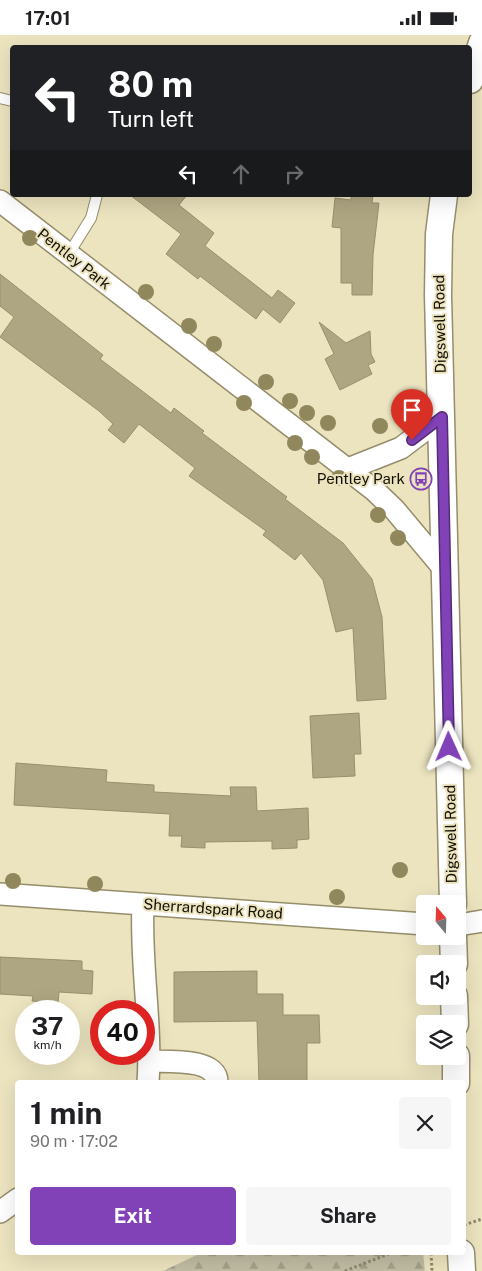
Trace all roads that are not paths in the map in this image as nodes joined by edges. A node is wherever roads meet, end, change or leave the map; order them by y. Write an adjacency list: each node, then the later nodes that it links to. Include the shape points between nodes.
1 (482, 43): 2 (street)
2 (472, 74)
3 (96, 197): 6 (lane, via 91,218)
4 (444, 197): 7 (street, Digswell Road, via 438,295)
5 (0, 201): 6 (street, Pentley Park)
6 (68, 255): 8 (street, Pentley Park)
7 (442, 417): 8 (street, via 401,448); 9 (street, Digswell Road)
8 (348, 469): 9 (street, Pentley Park, via 394,509)
9 (445, 569): 11 (street, Digswell Road)
10 (0, 894): 12 (street, Sherrardspark Road)
11 (453, 895)
12 (143, 904): 14 (street, Sherrardspark Road); 16 (street)
13 (482, 921): 15 (street)
14 (416, 923)
15 (466, 924)
16 (146, 1000)
17 (155, 1061): 21 (street, via 200,1063 210,1068)
18 (149, 1065): 20 (street)
19 (456, 1065): 22 (street)
20 (148, 1080)
21 (217, 1080)
22 (456, 1080)
23 (15, 1201): 24 (street)
24 (0, 1211)
25 (461, 1255): 26 (street)
26 (462, 1271)

